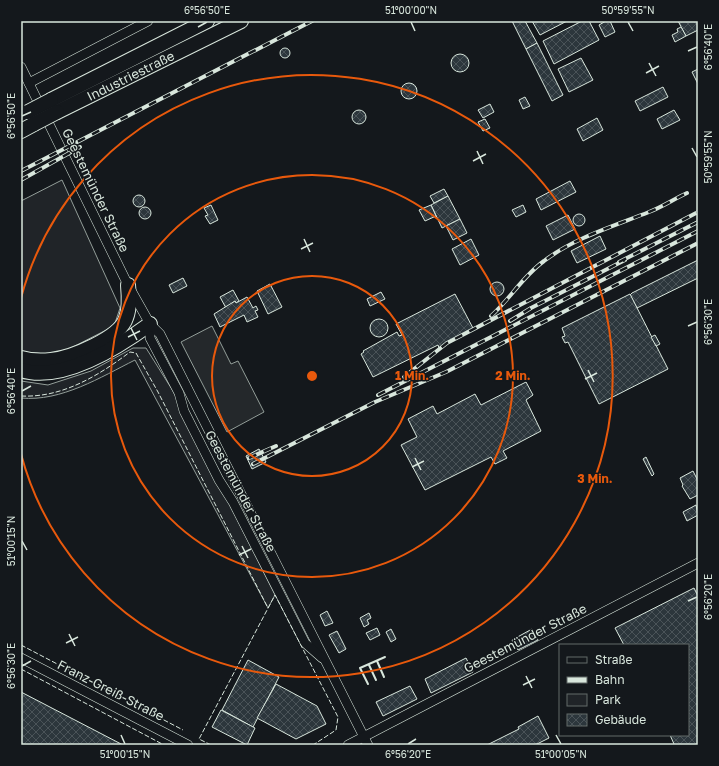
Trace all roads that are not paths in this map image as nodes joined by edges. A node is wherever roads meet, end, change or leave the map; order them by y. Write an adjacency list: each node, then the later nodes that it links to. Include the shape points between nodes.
1 (148, 21): 5 (street)
2 (207, 21): 6 (highway, Industriestraße)
3 (241, 21): 6 (highway, Industriestraße)
4 (21, 67): 5 (street, Geestemünder Straße)
5 (29, 82): 9 (street, Geestemünder Straße)
6 (54, 106): 7 (highway, Industriestraße, bridge)
7 (28, 117): 8 (highway, Industriestraße)
8 (21, 131)
9 (128, 285): 10 (street, Geestemünder Straße); 11 (highway, via 129,305 126,320)
10 (150, 324): 11 (highway); 13 (highway, via 124,343 77,366 54,372); 16 (street, Geestemünder Straße, via 160,334); 16 (street, Geestemünder Straße, via 150,338 179,393 184,411 219,480 233,502 305,643)
11 (115, 334): 12 (highway, via 76,353 52,360)
12 (21, 358)
13 (21, 370)
14 (698, 563): 17 (street, Geestemünder Straße)
15 (21, 658): 18 (street, Franz-Greiß-Straße)
16 (326, 661): 17 (street, Geestemünder Straße)
17 (366, 741): 19 (street)
18 (188, 745)
19 (348, 745)

